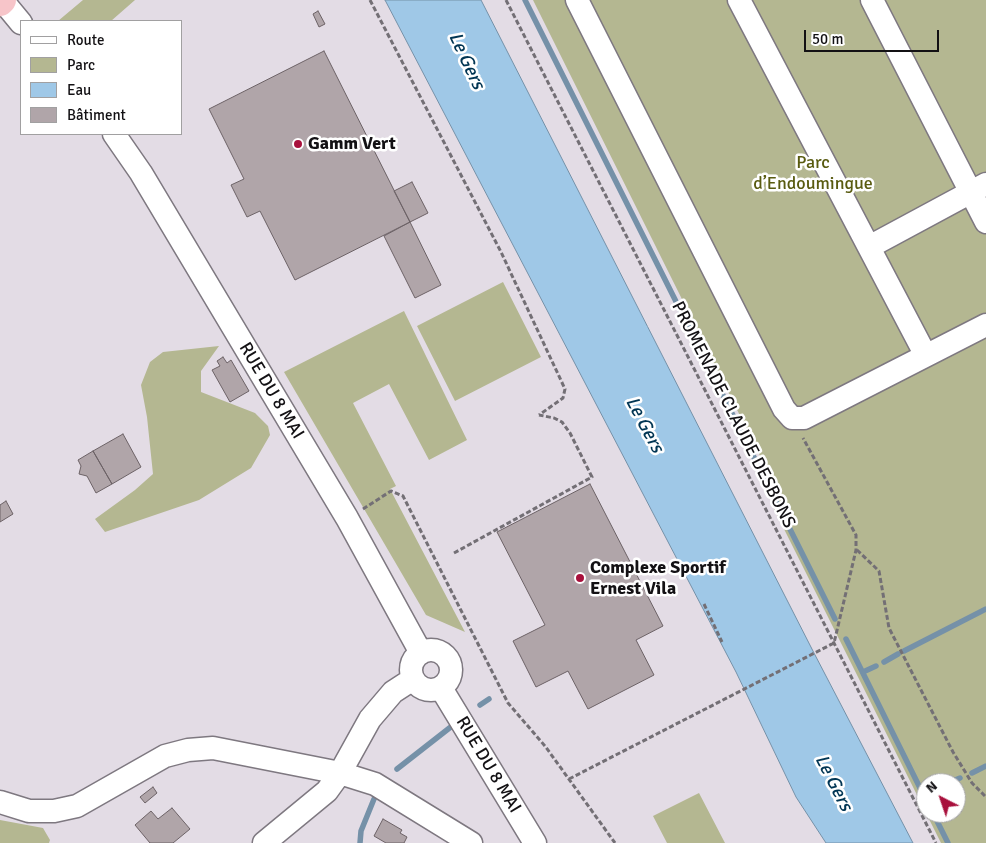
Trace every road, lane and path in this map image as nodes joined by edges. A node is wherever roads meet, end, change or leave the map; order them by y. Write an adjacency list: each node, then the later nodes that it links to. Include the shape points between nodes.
1 (370, 0): 17 (path, via 501,252 565,389 563,398 539,415 562,422 592,477)
2 (506, 0): 20 (path, PROMENADE CLAUDE DESBONS)
3 (577, 0): 14 (street, via 784,409)
4 (739, 0): 11 (street)
5 (872, 0): 9 (street)
6 (1, 1): 7 (street)
7 (20, 22)
8 (115, 135): 15 (street, RUE DU 8 MAI, via 141,172)
9 (979, 188): 10 (street); 11 (street)
10 (986, 222)
11 (869, 247): 13 (street)
12 (986, 325): 13 (street)
13 (925, 354): 14 (street, via 804,418)
14 (792, 418): 16 (path, via 851,524 856,535)
15 (346, 518): 21 (street, RUE DU 8 MAI); 25 (path, via 391,492 403,496 508,703)
16 (856, 550): 20 (path); 26 (path, via 879,571 889,628 953,752 972,783)
17 (454, 553)
18 (704, 604): 19 (path)
19 (722, 642)
20 (834, 643): 25 (path); 32 (path, PROMENADE CLAUDE DESBONS)
21 (421, 653): 22 (street, via 411,667); 23 (street, via 433,650 448,660 451,672)
22 (413, 679): 23 (street, via 425,690); 24 (street, via 393,692 370,719)
23 (441, 688): 30 (street, RUE DU 8 MAI)
24 (340, 773): 27 (street, via 213,748 188,750 166,756 76,806 54,811 29,811); 28 (street, via 313,805); 29 (street, via 375,784)
25 (569, 779): 31 (path)
26 (986, 797)
27 (0, 802)
28 (264, 843)
29 (471, 843)
30 (534, 843)
31 (615, 843)
32 (936, 843)

